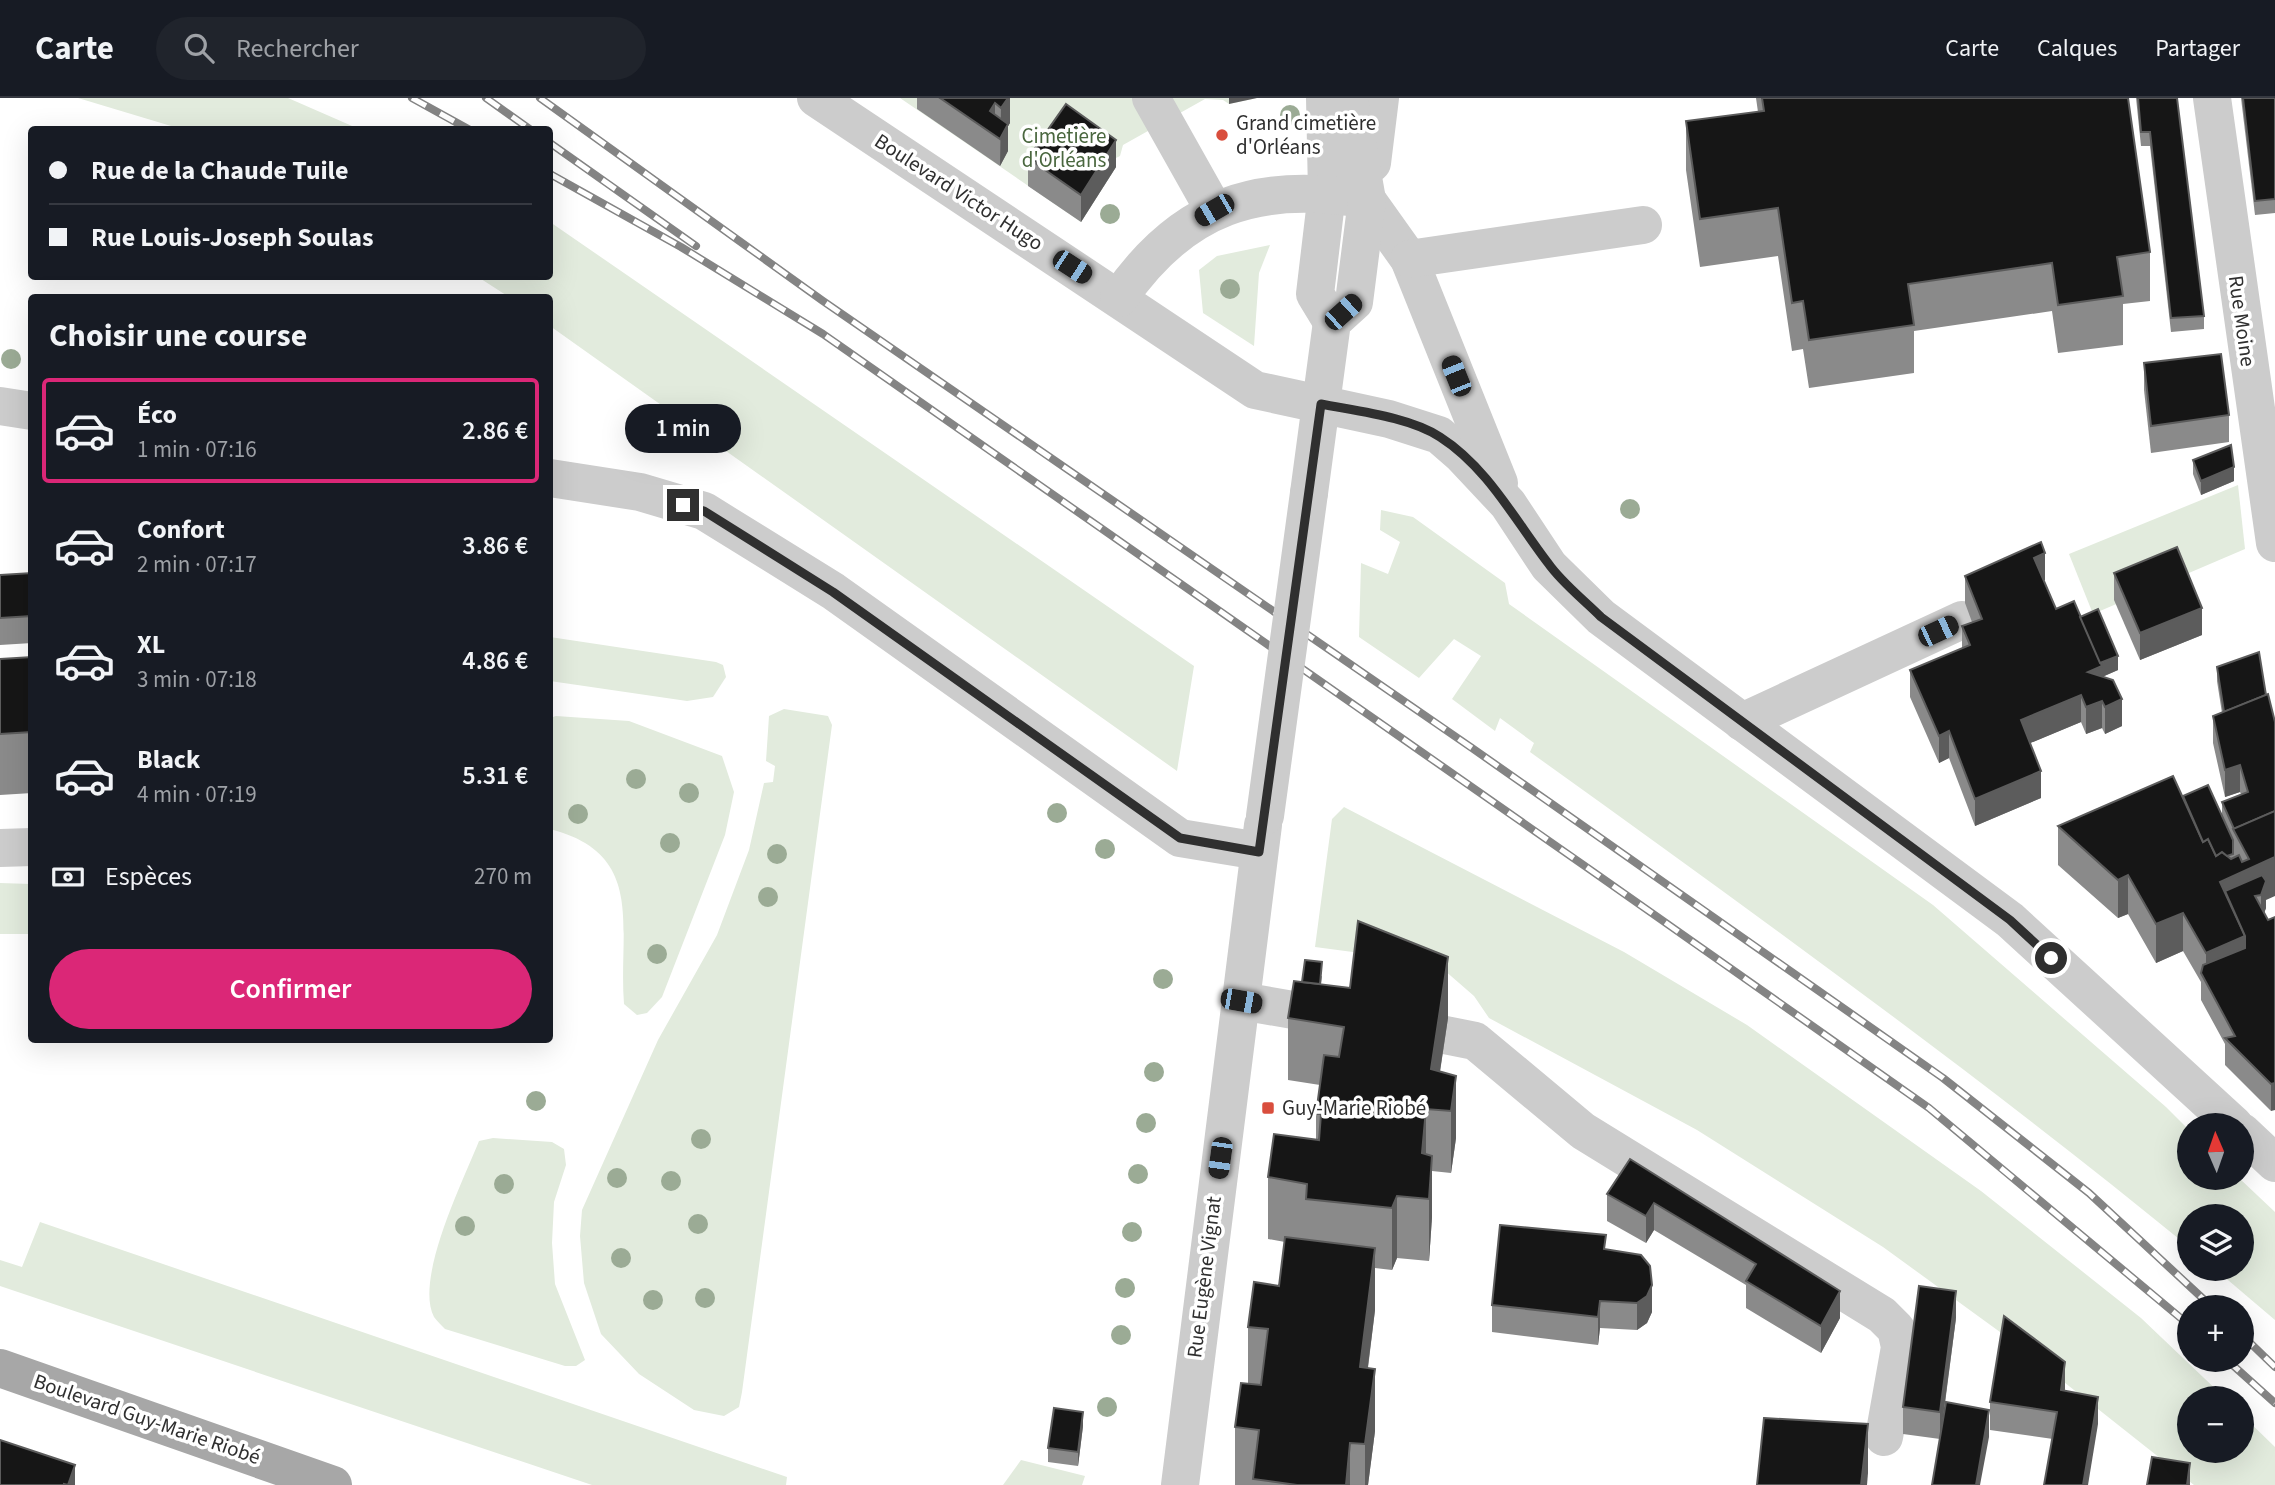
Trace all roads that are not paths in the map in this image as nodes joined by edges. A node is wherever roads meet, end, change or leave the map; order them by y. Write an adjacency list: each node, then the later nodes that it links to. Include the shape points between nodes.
1 (816, 98): 12 (street, Boulevard Victor Hugo)
2 (1325, 98): 7 (street)
3 (1349, 98): 8 (street)
4 (1380, 98): 8 (street)
5 (2212, 98): 14 (street, Rue Moine)
6 (1158, 110): 9 (street)
7 (1326, 193): 8 (street); 9 (street, via 1251,200); 13 (street, via 1315,293)
8 (1367, 200): 11 (street); 13 (street, via 1354,302)
9 (1214, 210): 12 (street, via 1167,241)
10 (1643, 225): 11 (street)
11 (1409, 259): 19 (street)
12 (1119, 298): 15 (street, Boulevard Victor Hugo, via 1255,390)
13 (1332, 322): 15 (street, Rue Eugène Vignat)
14 (2261, 353): 20 (street, Rue Moine)
15 (1321, 404): 19 (street, Boulevard Victor Hugo, via 1439,436); 23 (street, Rue Eugène Vignat, bridge)
16 (0, 406): 17 (street)
17 (28, 410)
18 (553, 478): 23 (street, via 640,492 704,511 833,592 1180,838)
19 (1508, 505): 22 (street, via 1549,566 1601,617)
20 (2275, 540)
21 (1962, 620): 22 (street)
22 (1742, 722): 29 (street, via 2010,920)
23 (1262, 834): 26 (street, Rue Eugène Vignat)
24 (28, 847): 25 (street)
25 (0, 848)
26 (1241, 1001): 27 (street); 33 (street, Rue Eugène Vignat)
27 (1354, 1020)
28 (1445, 1035): 34 (street, via 1475,1041 1583,1131 1889,1322 1896,1329 1900,1347)
29 (2221, 1113)
30 (2254, 1143): 31 (street)
31 (2275, 1163)
32 (0, 1367): 35 (main road, Boulevard Guy-Marie Riobé)
33 (1187, 1411): 36 (street); 37 (street, Rue Eugène Vignat)
34 (1884, 1437)
35 (333, 1485)
36 (1154, 1485)
37 (1180, 1485)

